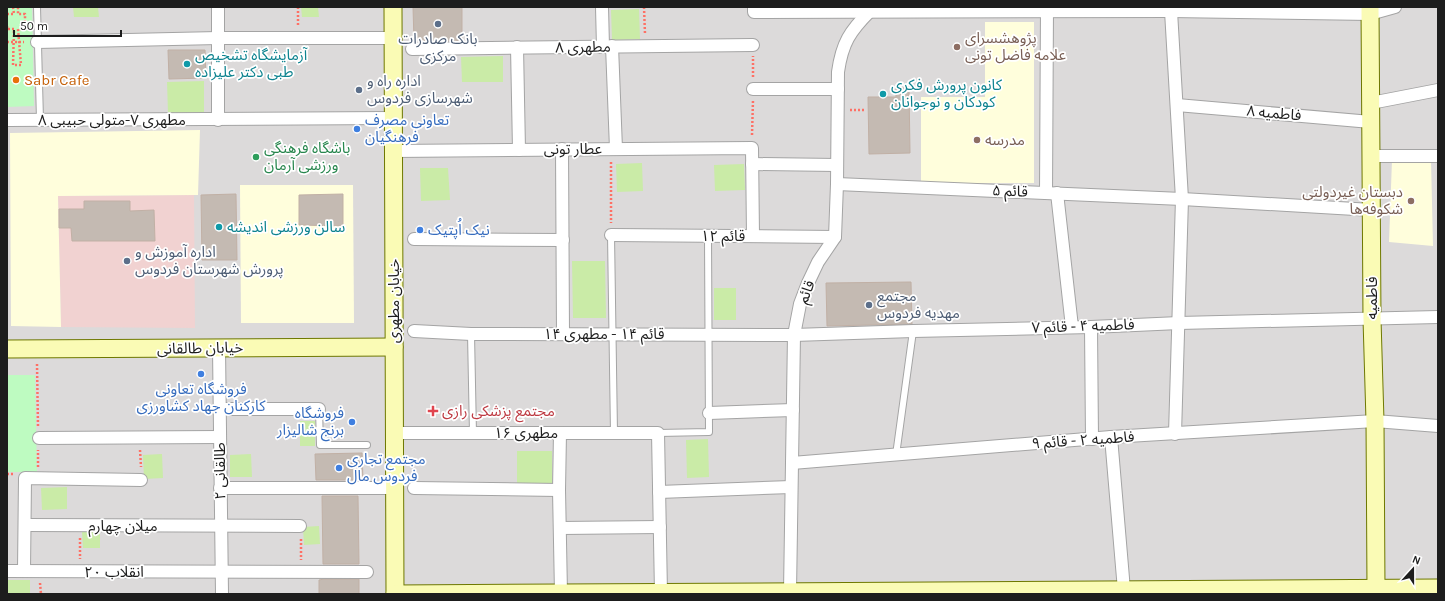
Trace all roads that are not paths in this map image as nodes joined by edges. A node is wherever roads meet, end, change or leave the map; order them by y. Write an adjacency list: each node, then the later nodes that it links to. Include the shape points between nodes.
1 (37, 7): 14 (lane)
2 (218, 7): 12 (street)
3 (393, 7): 13 (street, خیابان مطهری)
4 (602, 7): 17 (street)
5 (1395, 7): 11 (street)
6 (870, 9): 7 (street); 9 (street); 20 (street, via 847,38 840,56)
7 (1047, 9): 8 (street); 38 (street)
8 (1152, 9): 10 (street)
9 (754, 10)
10 (1171, 11): 11 (street); 23 (street)
11 (1370, 11): 22 (street, فاطمیه)
12 (218, 38): 13 (street); 14 (street); 27 (street)
13 (393, 38): 24 (street, خیابان مطهری)
14 (37, 42): 26 (lane)
15 (753, 45): 17 (street, مطهری ۸)
16 (517, 47): 17 (street, مطهری ۸); 18 (street, مطهری ۸); 31 (street)
17 (608, 47): 30 (street)
18 (412, 49)
19 (753, 89): 20 (street)
20 (838, 89): 36 (street)
21 (1438, 90): 22 (street)
22 (1371, 103): 28 (street, فاطمیه)
23 (1177, 105): 28 (street, فاطمیه ۸); 39 (street)
24 (393, 118): 27 (street, مطهری ۷-متولی حبیبی ۸); 32 (street, خیابان مطهری)
25 (7, 120): 26 (street, مطهری ۷-متولی حبیبی ۸)
26 (40, 120): 27 (street, مطهری ۷-متولی حبیبی ۸)
27 (218, 120)
28 (1371, 122): 33 (street, فاطمیه)
29 (562, 149): 30 (street, عطار تونی); 31 (street, عطار تونی); 46 (street)
30 (613, 149): 35 (street, عطار تونی, via 752,148)
31 (519, 150): 32 (street, عطار تونی)
32 (393, 151): 59 (street, خیابان مطهری)
33 (1371, 156): 34 (street); 40 (street, فاطمیه)
34 (1438, 156)
35 (752, 164): 36 (street); 43 (street)
36 (837, 165): 37 (street)
37 (837, 184): 38 (street, قائم ۵); 44 (street)
38 (1052, 193): 39 (street, قائم ۵); 50 (street)
39 (1182, 199): 40 (street, قائم ۵); 49 (street)
40 (1372, 210): 48 (street, فاطمیه)
41 (611, 235): 42 (street, قائم ۱۲); 56 (lane)
42 (708, 236): 43 (street, قائم ۱۲); 57 (lane)
43 (753, 236): 44 (street, قائم ۱۲)
44 (835, 237): 58 (street, قائم, via 818,262 808,283 800,304)
45 (414, 239): 46 (street)
46 (562, 240): 55 (street)
47 (1438, 317): 48 (street, فاطمیه ۴ - قائم ۷)
48 (1372, 319): 49 (street, فاطمیه ۴ - قائم ۷); 66 (street, فاطمیه)
49 (1178, 323): 51 (street, فاطمیه ۴ - قائم ۷); 73 (street)
50 (1072, 327): 51 (street, فاطمیه ۴ - قائم ۷); 53 (street, فاطمیه ۴ - قائم ۷)
51 (1091, 327): 77 (street)
52 (414, 331): 54 (street, قائم ۱۴ - مطهری ۱۴)
53 (913, 331): 58 (street, فاطمیه ۴ - قائم ۷); 79 (lane)
54 (470, 334): 55 (street, قائم ۱۴ - مطهری ۱۴); 71 (lane)
55 (563, 334): 56 (street, قائم ۱۴ - مطهری ۱۴)
56 (613, 334): 57 (street, قائم ۱۴ - مطهری ۱۴); 69 (lane)
57 (709, 335): 58 (street, قائم ۱۴ - مطهری ۱۴); 65 (lane)
58 (794, 335): 64 (street, قائم)
59 (394, 347): 60 (street, خیابان طالقانی); 68 (street, خیابان مطهری)
60 (219, 348): 61 (street, خیابان طالقانی); 62 (street, طالقانی ۲)
61 (7, 349)
62 (220, 409): 63 (street); 74 (street, طالقانی ۲)
63 (318, 409): 78 (lane, via 320,445)
64 (793, 410): 65 (street); 80 (street, قائم)
65 (709, 413): 70 (lane, via 709,432)
66 (1375, 422): 67 (street, فاطمیه ۲ - قائم ۹); 73 (street, فاطمیه ۲ - قائم ۹); 99 (street, فاطمیه)
67 (1438, 426)
68 (394, 433): 71 (street, مطهری ۱۶); 84 (street, خیابان مطهری)
69 (614, 433): 70 (street, مطهری ۱۶); 72 (street, مطهری ۱۶)
70 (658, 433): 87 (street)
71 (473, 434): 72 (street, مطهری ۱۶)
72 (560, 434): 86 (street)
73 (1175, 434): 75 (street, فاطمیه ۲ - قائم ۹)
74 (220, 437): 76 (street); 83 (street, طالقانی ۲)
75 (1111, 437): 77 (street, فاطمیه ۲ - قائم ۹); 98 (street)
76 (38, 438)
77 (1092, 439): 79 (street, فاطمیه ۲ - قائم ۹)
78 (367, 445)
79 (896, 455): 80 (street, فاطمیه ۲ - قائم ۹)
80 (792, 463): 82 (street, قائم)
81 (141, 480): 88 (street, via 25,478)
82 (791, 487): 87 (street); 100 (street, قائم)
83 (220, 488): 84 (street); 89 (street, طالقانی ۲)
84 (395, 488): 108 (street, خیابان مطهری)
85 (414, 488): 86 (street)
86 (559, 490): 92 (street)
87 (659, 492): 91 (street)
88 (25, 525): 89 (street, میلان چهارم); 94 (street)
89 (221, 526): 90 (street, میلان چهارم); 95 (street, طالقانی ۲)
90 (300, 526)
91 (660, 527): 92 (street); 104 (street)
92 (560, 528): 103 (street)
93 (7, 571): 94 (street, انقلاب ۲۰)
94 (24, 571): 95 (street, انقلاب ۲۰)
95 (221, 572): 96 (street, انقلاب ۲۰); 107 (street, طالقانی ۲)
96 (367, 572)
97 (1438, 588): 99 (street)
98 (1124, 590): 101 (street); 102 (street)
99 (1386, 590): 102 (street)
100 (790, 592): 105 (street); 106 (street)
101 (1062, 592): 106 (street)
102 (1240, 592)
103 (561, 593): 104 (street); 108 (street)
104 (661, 593): 105 (street)
105 (711, 593)
106 (865, 593)
107 (222, 594)
108 (395, 594)

